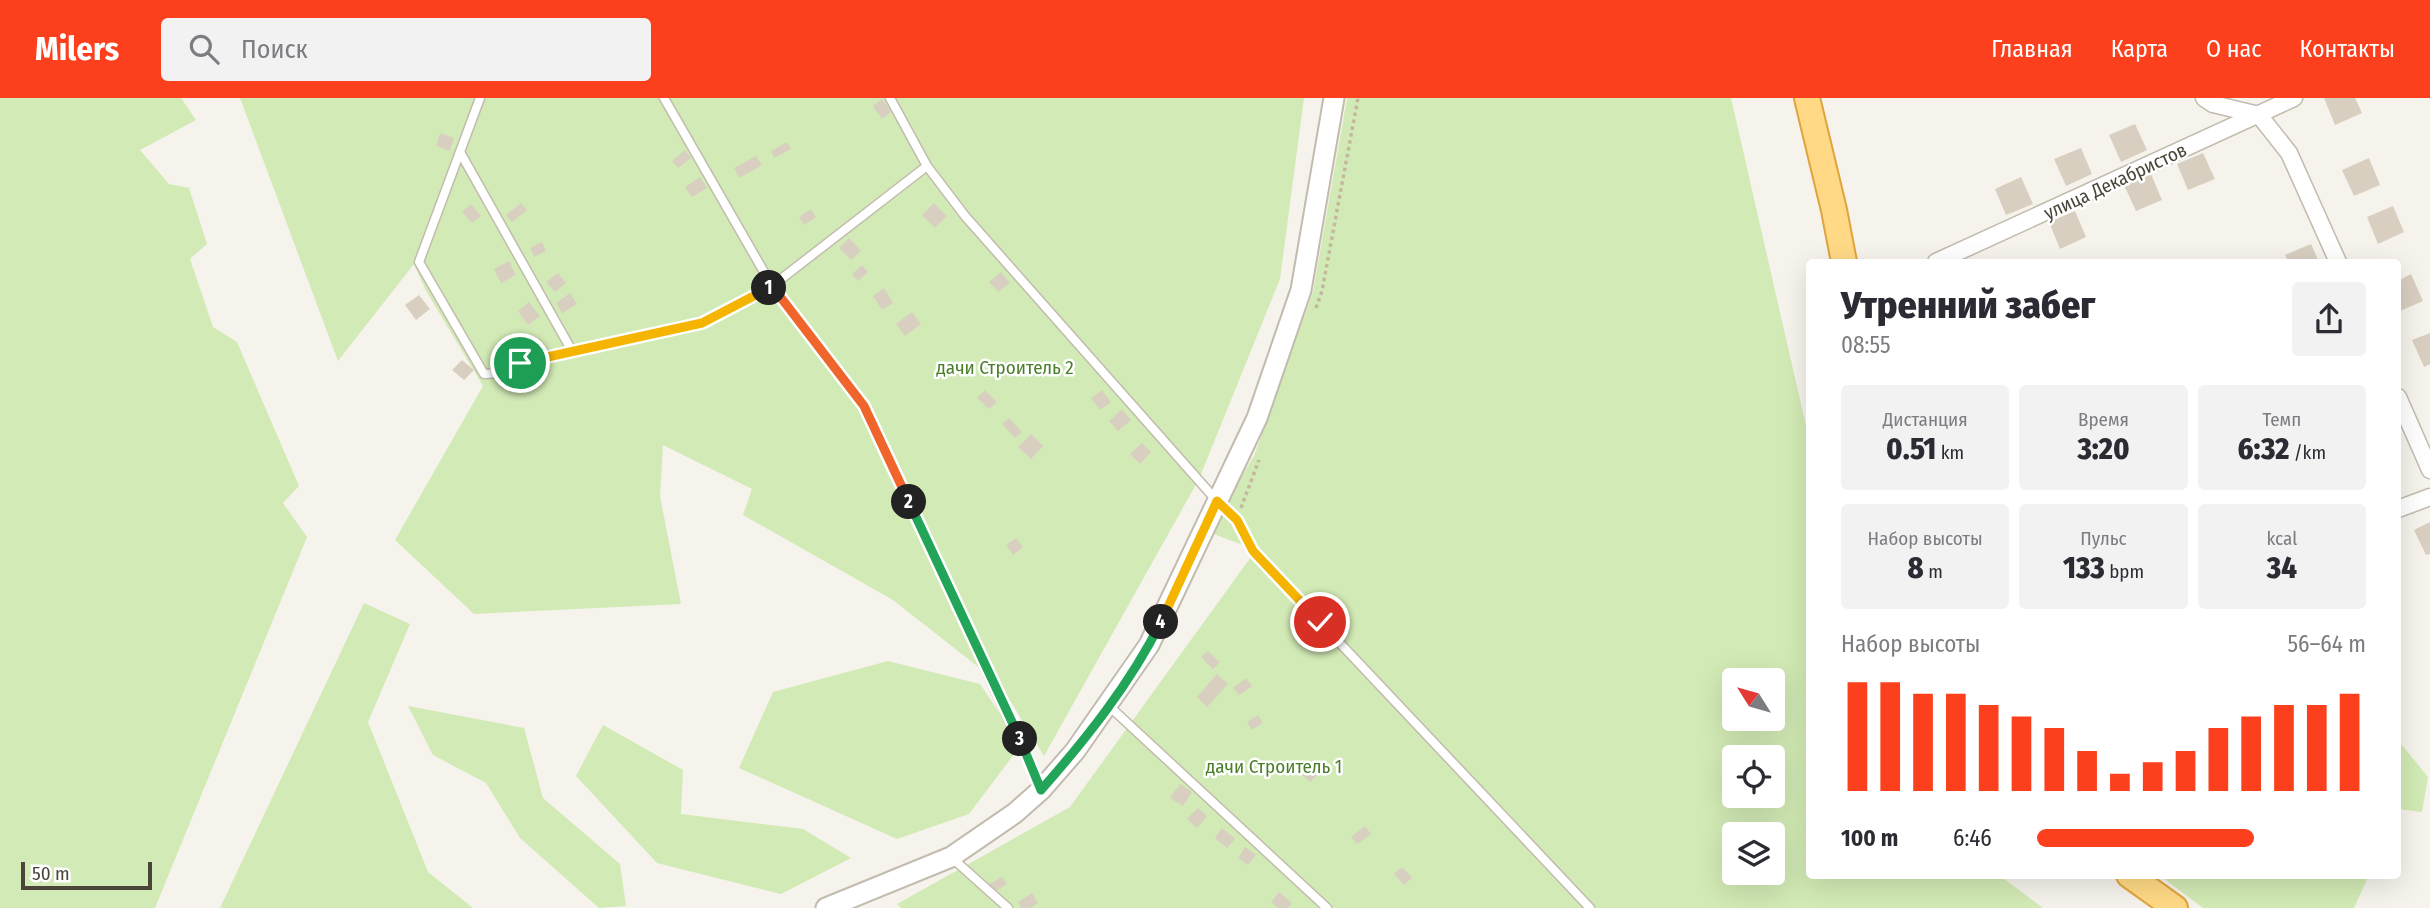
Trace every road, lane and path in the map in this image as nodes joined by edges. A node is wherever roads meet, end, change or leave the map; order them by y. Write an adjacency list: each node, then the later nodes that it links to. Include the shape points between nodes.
1 (480, 98): 9 (lane)
2 (664, 98): 14 (lane)
3 (890, 98): 10 (lane)
4 (1334, 98): 19 (street, via 1301,290 1257,418)
5 (1807, 98): 11 (highway)
6 (2204, 98): 8 (street)
7 (2294, 98): 8 (street, улица Декабристов)
8 (2259, 115): 12 (street, улица Декабристов); 13 (street, via 2289,153)
9 (460, 152): 15 (lane); 15 (lane, via 419,262 484,374 503,373 520,363)
10 (927, 166): 14 (lane); 19 (lane, via 965,216)
11 (1843, 259)
12 (1943, 259)
13 (2337, 259)
14 (772, 286): 15 (lane, via 702,323); 22 (lane, via 864,406)
15 (572, 351)
16 (2401, 404): 17 (street)
17 (2430, 470)
18 (2430, 497): 20 (street)
19 (1217, 501): 21 (street, via 1149,645); 28 (lane, via 1237,520 1253,551)
20 (2401, 508)
21 (1109, 706): 22 (street); 27 (lane)
22 (1041, 790): 23 (street)
23 (951, 857): 25 (street); 26 (lane)
24 (2135, 879): 29 (highway)
25 (826, 908)
26 (1009, 908)
27 (1327, 908)
28 (1590, 908)
29 (2175, 908)

